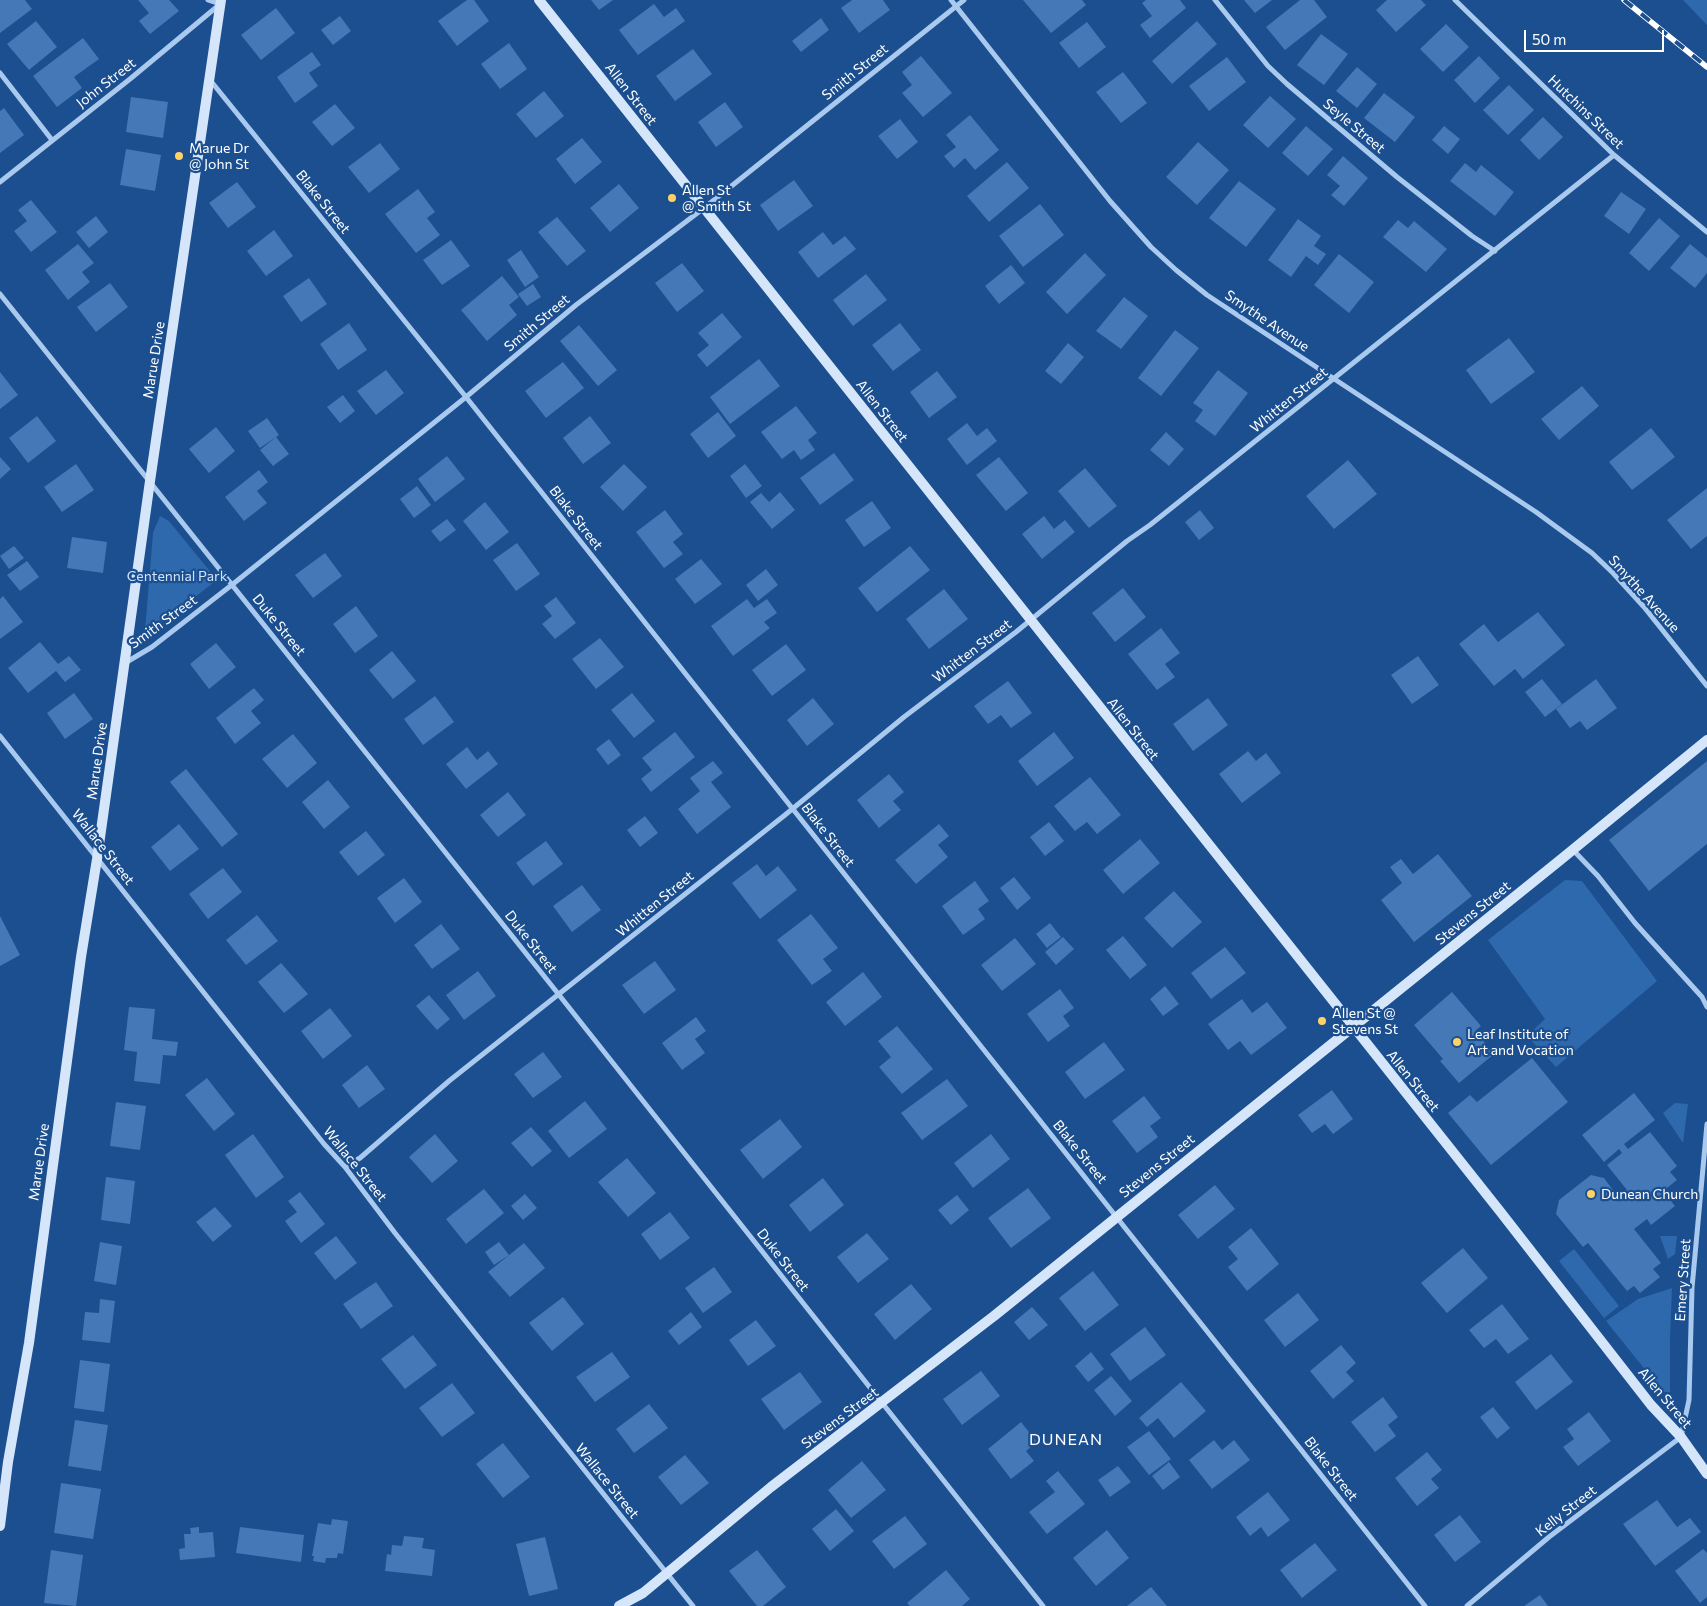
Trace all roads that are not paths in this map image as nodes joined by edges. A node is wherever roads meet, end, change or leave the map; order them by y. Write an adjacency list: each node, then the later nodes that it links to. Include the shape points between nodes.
1 (208, 0): 7 (street)
2 (539, 0): 14 (street, Allen Street)
3 (951, 0): 8 (street, Smythe Avenue)
4 (964, 0): 8 (street, Smith Street)
5 (1215, 0): 16 (street, Seyle Street, via 1268,66 1287,84 1397,177)
6 (1456, 0): 12 (street, Hutchins Street)
7 (222, 1): 10 (street, Marue Drive); 11 (street, John Street)
8 (956, 6): 14 (street, Smith Street); 18 (street, Smythe Avenue, via 1110,201 1151,247 1207,295)
9 (0, 73): 11 (street)
10 (210, 80): 19 (street, Blake Street); 20 (street, Marue Drive)
11 (52, 140): 13 (street, John Street)
12 (1614, 156): 15 (street, Hutchins Street); 16 (street, Whitten Street)
13 (0, 182)
14 (704, 208): 19 (street, Smith Street, via 576,305); 22 (street, Allen Street)
15 (1707, 232)
16 (1495, 251): 18 (street, Whitten Street)
17 (0, 294): 20 (street, Duke Street)
18 (1334, 379): 22 (street, Whitten Street); 24 (street, Smythe Avenue, via 1536,512 1592,553 1644,607)
19 (466, 397): 21 (street, Smith Street); 27 (street, Blake Street)
20 (150, 481): 21 (street, Duke Street); 23 (street, Marue Drive)
21 (232, 584): 23 (street, Smith Street, via 152,647); 30 (street, Duke Street)
22 (1030, 620): 27 (street, Whitten Street, via 904,717); 32 (street, Allen Street)
23 (124, 663): 29 (street, Marue Drive)
24 (1707, 686)
25 (0, 736): 29 (street, Wallace Street)
26 (1707, 740): 28 (street, Stevens Street)
27 (793, 809): 30 (street, Whitten Street); 35 (street, Blake Street)
28 (1573, 850): 31 (street, via 1702,997); 32 (street, Stevens Street)
29 (97, 859): 34 (street, Wallace Street); 39 (street, Marue Drive, via 28,1343)
30 (559, 995): 34 (street, Whitten Street); 36 (street, Duke Street)
31 (1707, 1008)
32 (1353, 1028): 35 (street, Stevens Street); 37 (street, Allen Street, via 1651,1405)
33 (1707, 1124): 37 (street, Emery Street, via 1692,1288 1689,1400)
34 (345, 1167): 41 (street, Wallace Street)
35 (1117, 1216): 36 (street, Stevens Street); 45 (street, Blake Street)
36 (882, 1403): 41 (street, Stevens Street, via 771,1487); 44 (street, Duke Street)
37 (1681, 1437): 38 (street, Allen Street); 46 (street, Kelly Street, via 1549,1537)
38 (1707, 1474)
39 (2, 1489): 40 (street, Marue Drive)
40 (0, 1526)
41 (667, 1574): 42 (street, Stevens Street); 43 (street, Wallace Street)
42 (619, 1606)
43 (693, 1606)
44 (1043, 1606)
45 (1425, 1606)
46 (1467, 1606)

